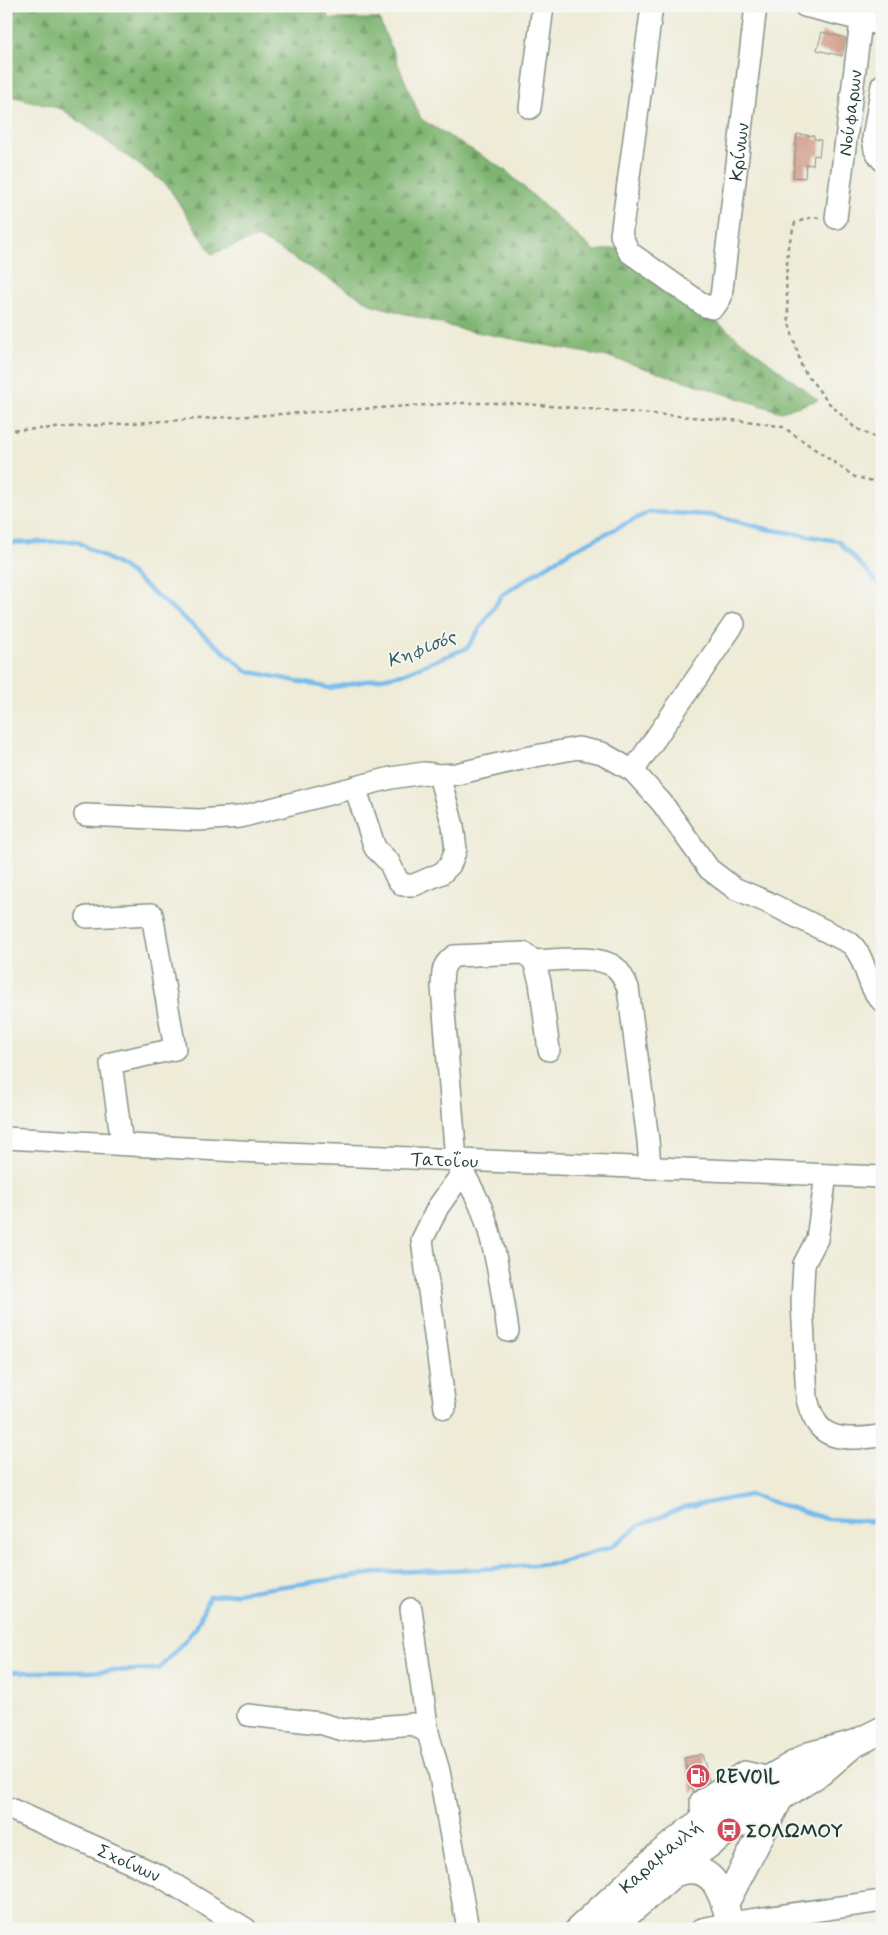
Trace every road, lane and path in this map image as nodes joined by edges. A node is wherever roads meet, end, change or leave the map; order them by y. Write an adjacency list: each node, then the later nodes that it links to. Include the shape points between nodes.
1 (543, 6): 8 (street)
2 (652, 6): 3 (street, Κρίνων, via 621,235 629,252 712,308 721,296)
3 (756, 6)
4 (805, 6): 6 (street)
5 (882, 8): 6 (street)
6 (870, 14): 10 (street, Νούφαρων)
7 (882, 85): 9 (street, via 873,138 875,150)
8 (530, 108)
9 (882, 160)
10 (836, 218): 12 (path, via 812,217 795,223 788,247 789,323 802,368 827,401 854,427)
11 (6, 431): 13 (path, via 512,403 756,422 783,427 855,477)
12 (882, 441)
13 (882, 483)
14 (734, 624): 15 (street)
15 (633, 771): 16 (street, via 602,753 578,748); 21 (street, via 662,803 709,869 734,888 843,938 857,949 868,979)
16 (439, 775): 17 (street, via 424,773); 17 (street, via 456,848 450,865 442,873 414,885 403,884 375,848)
17 (355, 787): 18 (street, via 240,817 199,820)
18 (85, 815)
19 (87, 917): 24 (street, via 152,914 174,1050 111,1063)
20 (534, 961): 22 (street); 25 (street, via 524,953 454,956 443,967); 26 (street, via 604,962 622,975 628,988)
21 (882, 1001)
22 (549, 1050)
23 (6, 1138): 24 (street, Τατοΐου)
24 (122, 1144): 25 (street, Τατοΐου)
25 (459, 1166): 26 (street, Τατοΐου); 29 (street, via 485,1216 496,1258); 30 (street, via 422,1240)
26 (650, 1168): 27 (street, Τατοΐου)
27 (826, 1175): 28 (street, Τατοΐου); 31 (street, via 818,1239 804,1264 802,1302 807,1399 817,1425 829,1435 872,1438)
28 (882, 1177)
29 (508, 1331)
30 (445, 1408)
31 (882, 1434)
32 (411, 1609): 35 (street)
33 (248, 1715): 35 (street, via 319,1723 343,1730 413,1724)
34 (882, 1730): 36 (main road, Καραμανλή, via 856,1743 821,1772)
35 (428, 1733): 42 (street, via 439,1771)
36 (776, 1787): 38 (main road, Καραμανλή, via 729,1830); 40 (main road); 43 (main road, Καραμανλή, via 734,1799 702,1821 660,1854)
37 (6, 1807): 41 (street, Σχοίνων, via 160,1876)
38 (670, 1874): 40 (main road, via 682,1870 705,1874 721,1891); 44 (main road, Καραμανλή)
39 (882, 1901): 40 (street)
40 (727, 1913): 45 (street)
41 (246, 1929)
42 (468, 1929)
43 (579, 1929)
44 (610, 1929)
45 (702, 1929)

